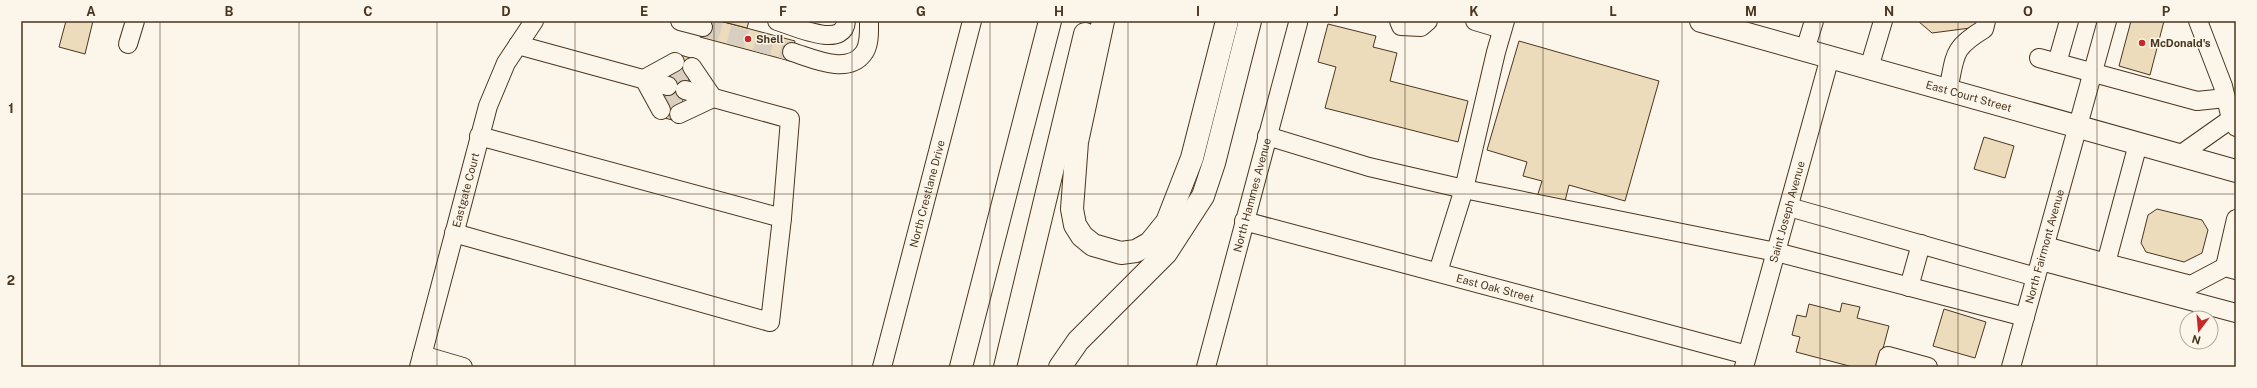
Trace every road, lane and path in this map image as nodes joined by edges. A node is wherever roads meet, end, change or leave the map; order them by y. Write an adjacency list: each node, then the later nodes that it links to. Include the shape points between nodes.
1 (135, 21): 26 (street)
2 (534, 21): 27 (street, Eastgate Court)
3 (680, 21): 25 (street)
4 (777, 21): 5 (street, via 828,36 840,34 846,28)
5 (846, 21)
6 (869, 21): 29 (street, via 869,41 864,54 855,61 842,64 827,62)
7 (972, 21): 67 (street, North Crestlane Drive)
8 (1050, 21): 68 (main road)
9 (1088, 21): 69 (main road)
10 (1103, 21): 11 (main road, via 1077,142 1072,209 1075,225 1082,236 1093,245 1121,253 1136,251 1150,243 1167,222 1192,158)
11 (1227, 21)
12 (1250, 21): 70 (main road, via 1214,163 1203,196 1166,253 1078,341)
13 (1399, 21): 14 (street, via 1401,26 1421,26)
14 (1428, 21)
15 (1475, 21): 24 (street)
16 (1701, 21): 28 (main road, East Court Street)
17 (1814, 21): 28 (street)
18 (1883, 21): 33 (street)
19 (1986, 21): 37 (street, via 1984,29 1965,40 1958,49)
20 (2069, 21): 32 (street)
21 (2107, 21): 34 (street, North Fairmont Avenue)
22 (2198, 21): 38 (street)
23 (1298, 23): 43 (street, North Hammes Avenue)
24 (1504, 25): 47 (street)
25 (703, 27)
26 (128, 44)
27 (518, 45): 35 (street); 42 (street, Eastgate Court, via 506,63)
28 (1805, 50): 30 (main road, East Court Street)
29 (792, 52)
30 (1830, 57): 33 (main road, East Court Street); 48 (street, Saint Joseph Avenue)
31 (2040, 58): 32 (street)
32 (2057, 63): 34 (street)
33 (1869, 68): 37 (main road, East Court Street)
34 (2093, 72): 38 (street, via 2197,101); 41 (street, North Fairmont Avenue)
35 (644, 79): 35 (street, via 668,86)
36 (685, 90): 39 (street); 39 (street); 39 (street)
37 (1948, 90): 41 (main road, East Court Street)
38 (2225, 92): 40 (street)
39 (714, 98): 49 (street, via 790,119)
40 (2234, 123): 45 (street)
41 (2078, 127): 44 (main road, East Court Street); 55 (street, North Fairmont Avenue)
42 (479, 136): 49 (street); 52 (street, Eastgate Court)
43 (1267, 136): 47 (street, via 1369,167); 51 (street, North Hammes Avenue)
44 (2138, 144): 45 (main road, East Court Street); 57 (street)
45 (2180, 156): 46 (main road, East Court Street)
46 (2236, 171)
47 (1464, 189): 54 (street); 58 (street)
48 (1788, 207): 53 (street); 54 (street, Saint Joseph Avenue)
49 (782, 218): 52 (street, via 770,322)
50 (2236, 219): 56 (street)
51 (1244, 221): 58 (street, East Oak Street); 71 (street, North Hammes Avenue)
52 (454, 233): 63 (street, Eastgate Court)
53 (1920, 244): 55 (street); 59 (street)
54 (1776, 252): 59 (street); 64 (street, Saint Joseph Avenue)
55 (2041, 261): 57 (street); 62 (street, North Fairmont Avenue)
56 (2230, 269): 60 (street)
57 (2104, 270): 60 (street)
58 (1438, 272): 64 (street, East Oak Street)
59 (1909, 287): 62 (street)
60 (2189, 293): 61 (street)
61 (2235, 308)
62 (2025, 317): 73 (street, North Fairmont Avenue)
63 (420, 361): 66 (street)
64 (1746, 361)
65 (1887, 362): 72 (street)
66 (463, 367)
67 (882, 367)
68 (961, 367)
69 (1005, 367)
70 (1060, 367)
71 (1206, 367)
72 (1928, 367)
73 (2011, 367)

